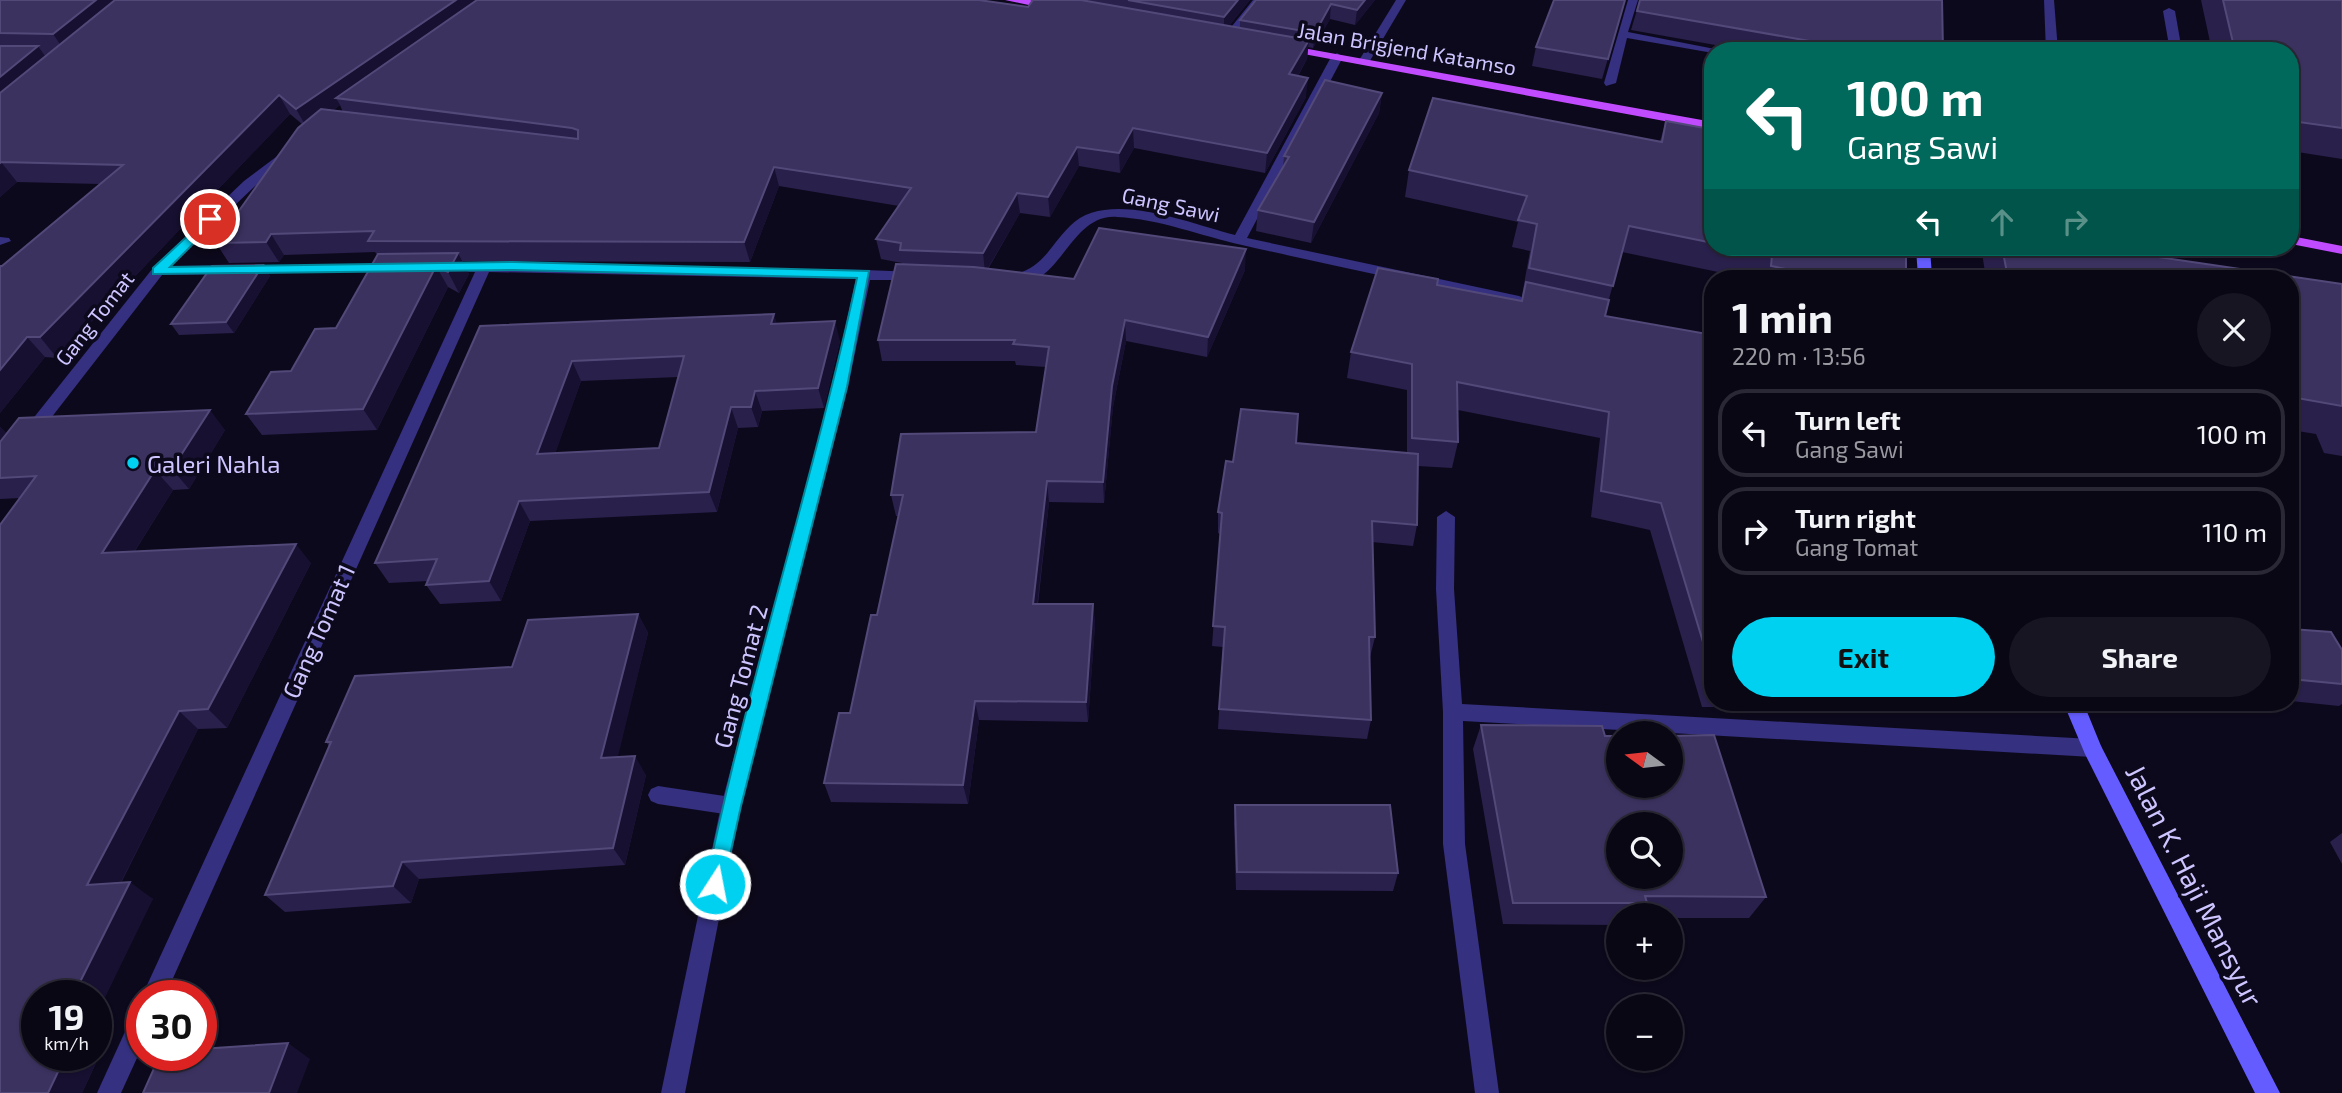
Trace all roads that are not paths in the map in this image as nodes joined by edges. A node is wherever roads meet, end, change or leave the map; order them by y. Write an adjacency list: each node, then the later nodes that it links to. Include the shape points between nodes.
1 (1010, 0): 6 (main road)
2 (1259, 0): 10 (street)
3 (1401, 0): 17 (street)
4 (1633, 0): 8 (street)
5 (2049, 0): 12 (street)
6 (1065, 9)
7 (2169, 11): 13 (street)
8 (1622, 34): 15 (street); 18 (street)
9 (1214, 36): 10 (main road)
10 (1228, 38): 11 (main road)
11 (1242, 40)
12 (2051, 42)
13 (2174, 42)
14 (1269, 45): 16 (main road, Jalan Brigjend Katamso)
15 (1704, 48)
16 (1337, 57): 17 (main road, Jalan Brigjend Katamso); 21 (street, Gang Sawi)
17 (1364, 62): 18 (main road, Jalan Brigjend Katamso)
18 (1609, 95): 19 (main road, Jalan Brigjend Katamso)
19 (1704, 123)
20 (298, 144): 27 (street, Gang Tomat)
21 (1239, 240): 30 (street, Gang Sawi, via 1130,214 1103,213 1076,225 1040,273); 31 (street)
22 (2299, 242): 23 (main road)
23 (2342, 250)
24 (430, 267): 25 (street)
25 (484, 267): 28 (street); 39 (street, Gang Tomat 1)
26 (402, 268): 27 (street)
27 (158, 271): 32 (street, Gang Tomat)
28 (864, 274): 29 (street); 38 (street, Gang Tomat 2, via 840,387)
29 (933, 277)
30 (1002, 280)
31 (1537, 305)
32 (0, 472)
33 (1446, 517): 35 (street, via 1445,589)
34 (2077, 711): 36 (street, Jalan K. Haji Mansyur)
35 (1453, 712): 36 (street); 43 (street, via 1454,844)
36 (2092, 748): 44 (street, Jalan K. Haji Mansyur)
37 (658, 794): 38 (street)
38 (731, 806): 42 (street, Gang Tomat 2)
39 (160, 980)
40 (126, 1055): 41 (street)
41 (109, 1093)
42 (673, 1093)
43 (1487, 1093)
44 (2268, 1093)

